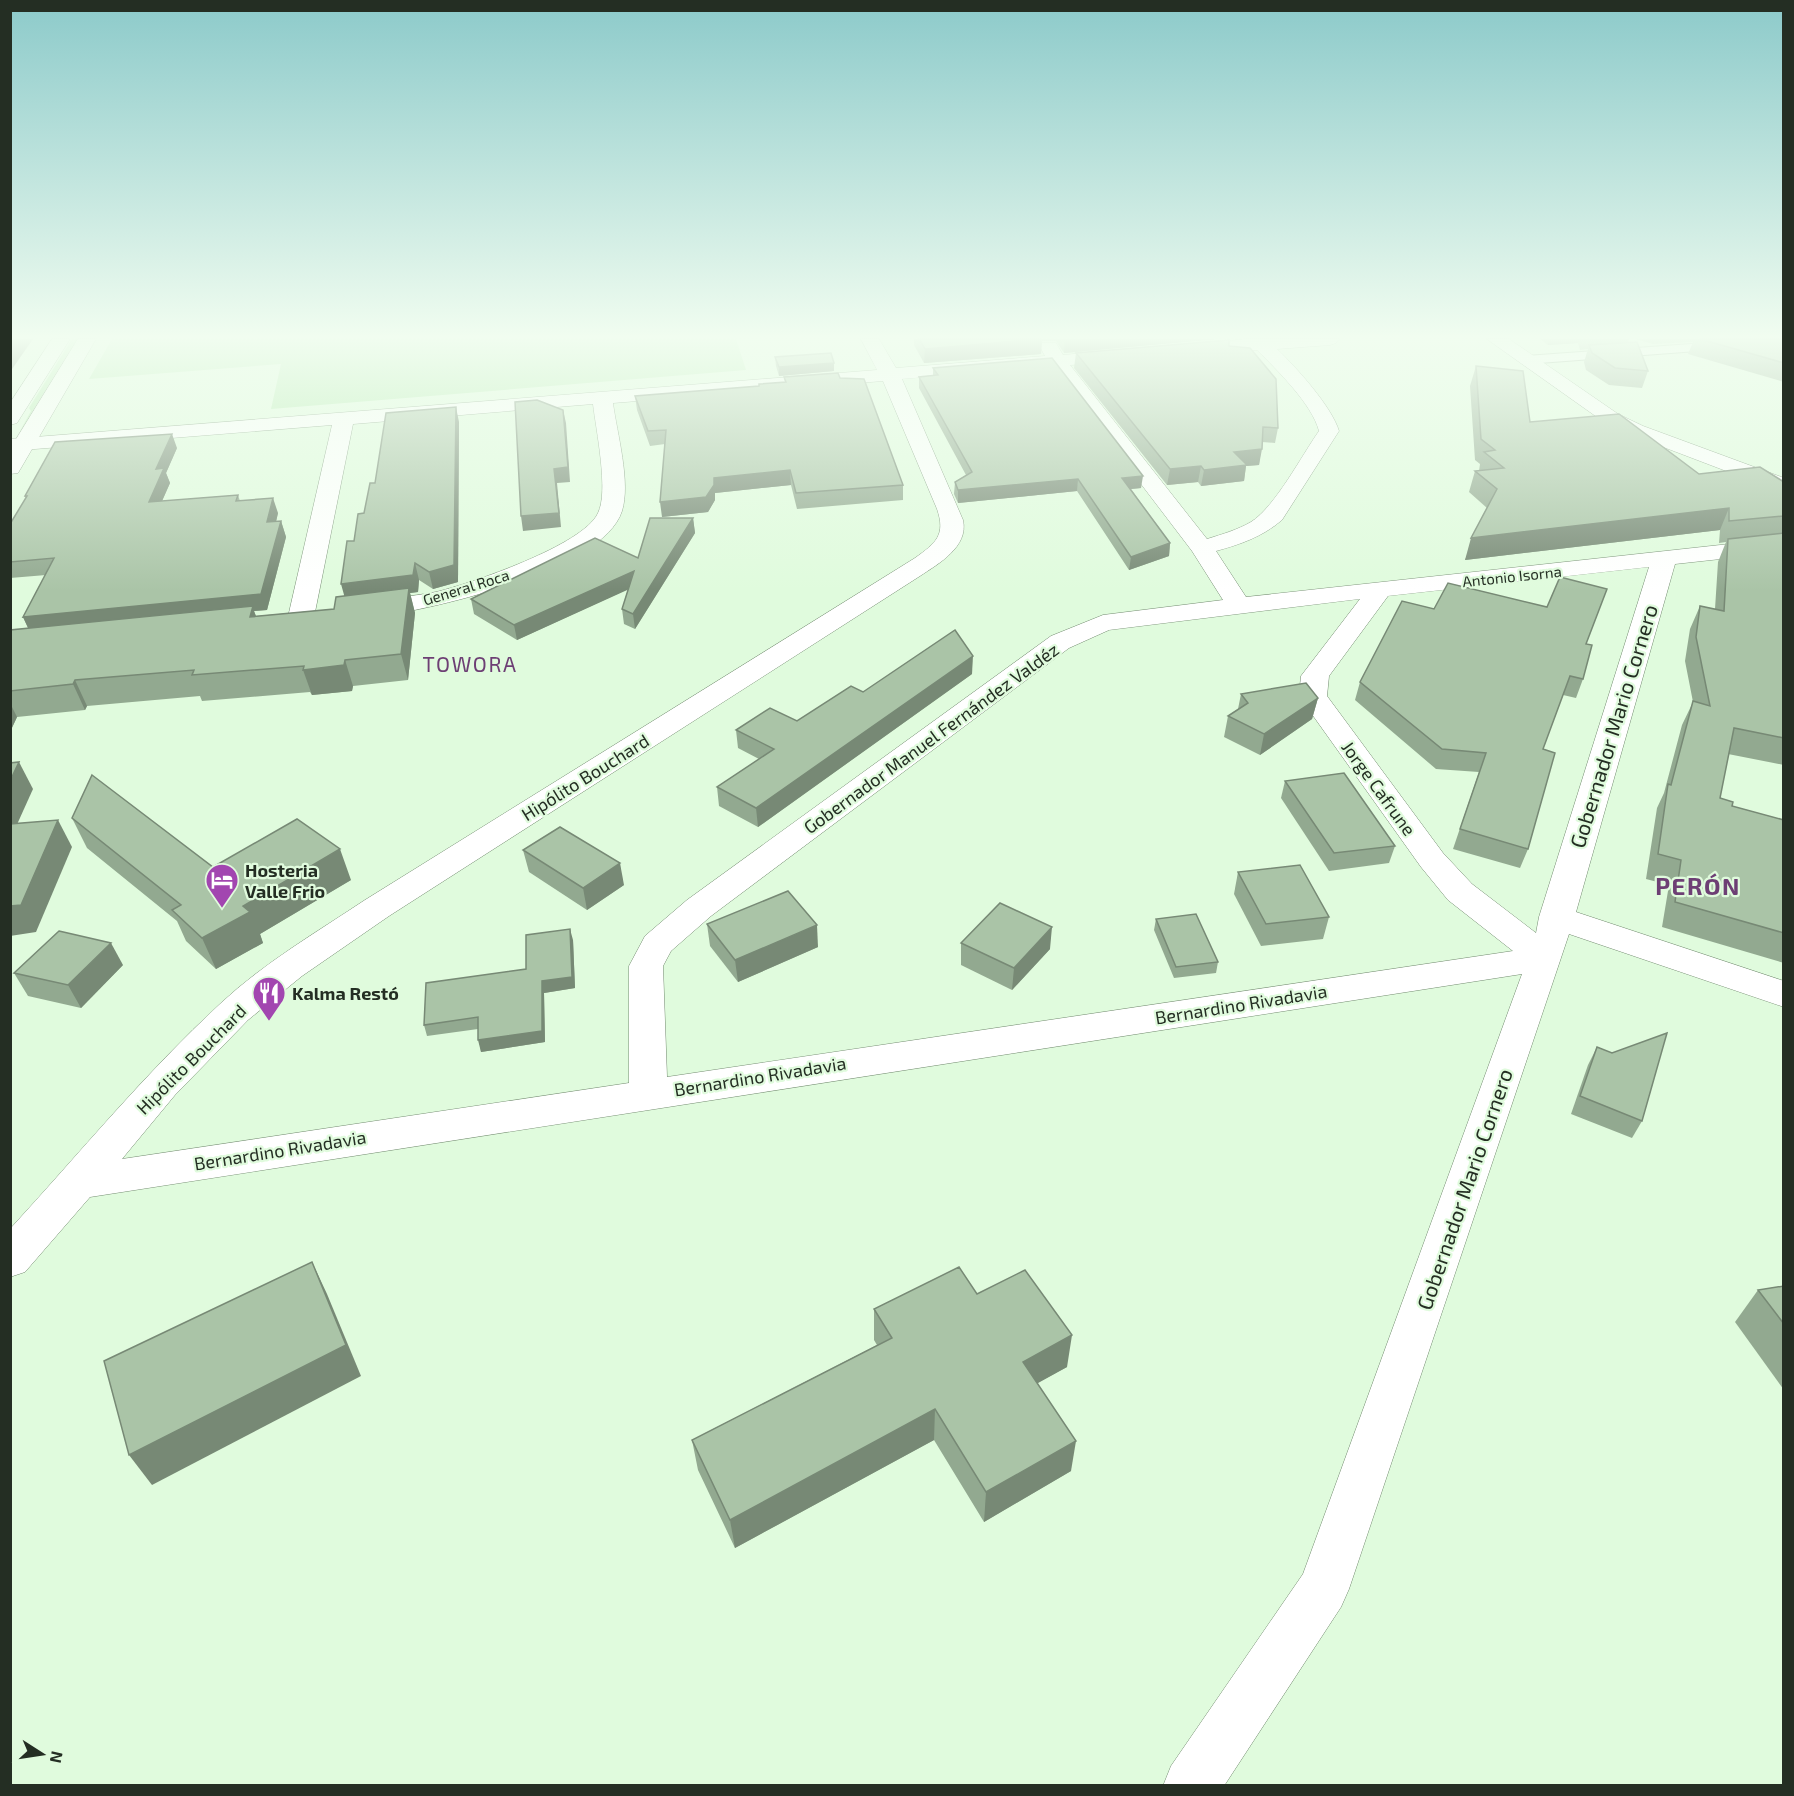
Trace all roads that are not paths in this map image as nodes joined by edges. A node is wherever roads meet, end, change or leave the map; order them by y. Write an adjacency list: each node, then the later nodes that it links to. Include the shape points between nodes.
1 (32, 423): 9 (street)
2 (296, 423): 9 (street)
3 (343, 423): 4 (street, General Roca, via 312,616 421,602 473,588 557,555 594,534 610,512 612,492)
4 (605, 423)
5 (911, 423): 21 (street, Hipólito Bouchard, via 953,526 939,551 290,967 235,1011 170,1077)
6 (1105, 423): 13 (street)
7 (1327, 423): 13 (street, via 1329,431 1274,515 1242,536)
8 (1621, 423): 11 (street)
9 (18, 445): 10 (street)
10 (10, 468)
11 (1784, 486)
12 (1784, 545): 14 (street, Antonio Isorna)
13 (1202, 548): 16 (street)
14 (1664, 559): 15 (street, Antonio Isorna); 17 (street, Gobernador Mario Cornero)
15 (1378, 591): 16 (street, Antonio Isorna); 18 (street, Jorge Cafrune, via 1315,676 1313,696 1431,860 1460,892)
16 (1239, 605): 20 (street, Gobernador Manuel Fernández Valdéz, via 1103,623 1060,642 699,908 657,944 645,966)
17 (1556, 917): 18 (street, Gobernador Mario Cornero); 19 (street)
18 (1545, 958): 20 (street, Bernardino Rivadavia); 23 (street, Gobernador Mario Cornero, via 1323,1589)
19 (1784, 994)
20 (648, 1093): 21 (street, Bernardino Rivadavia)
21 (78, 1182): 22 (street)
22 (10, 1259)
23 (1191, 1785)

